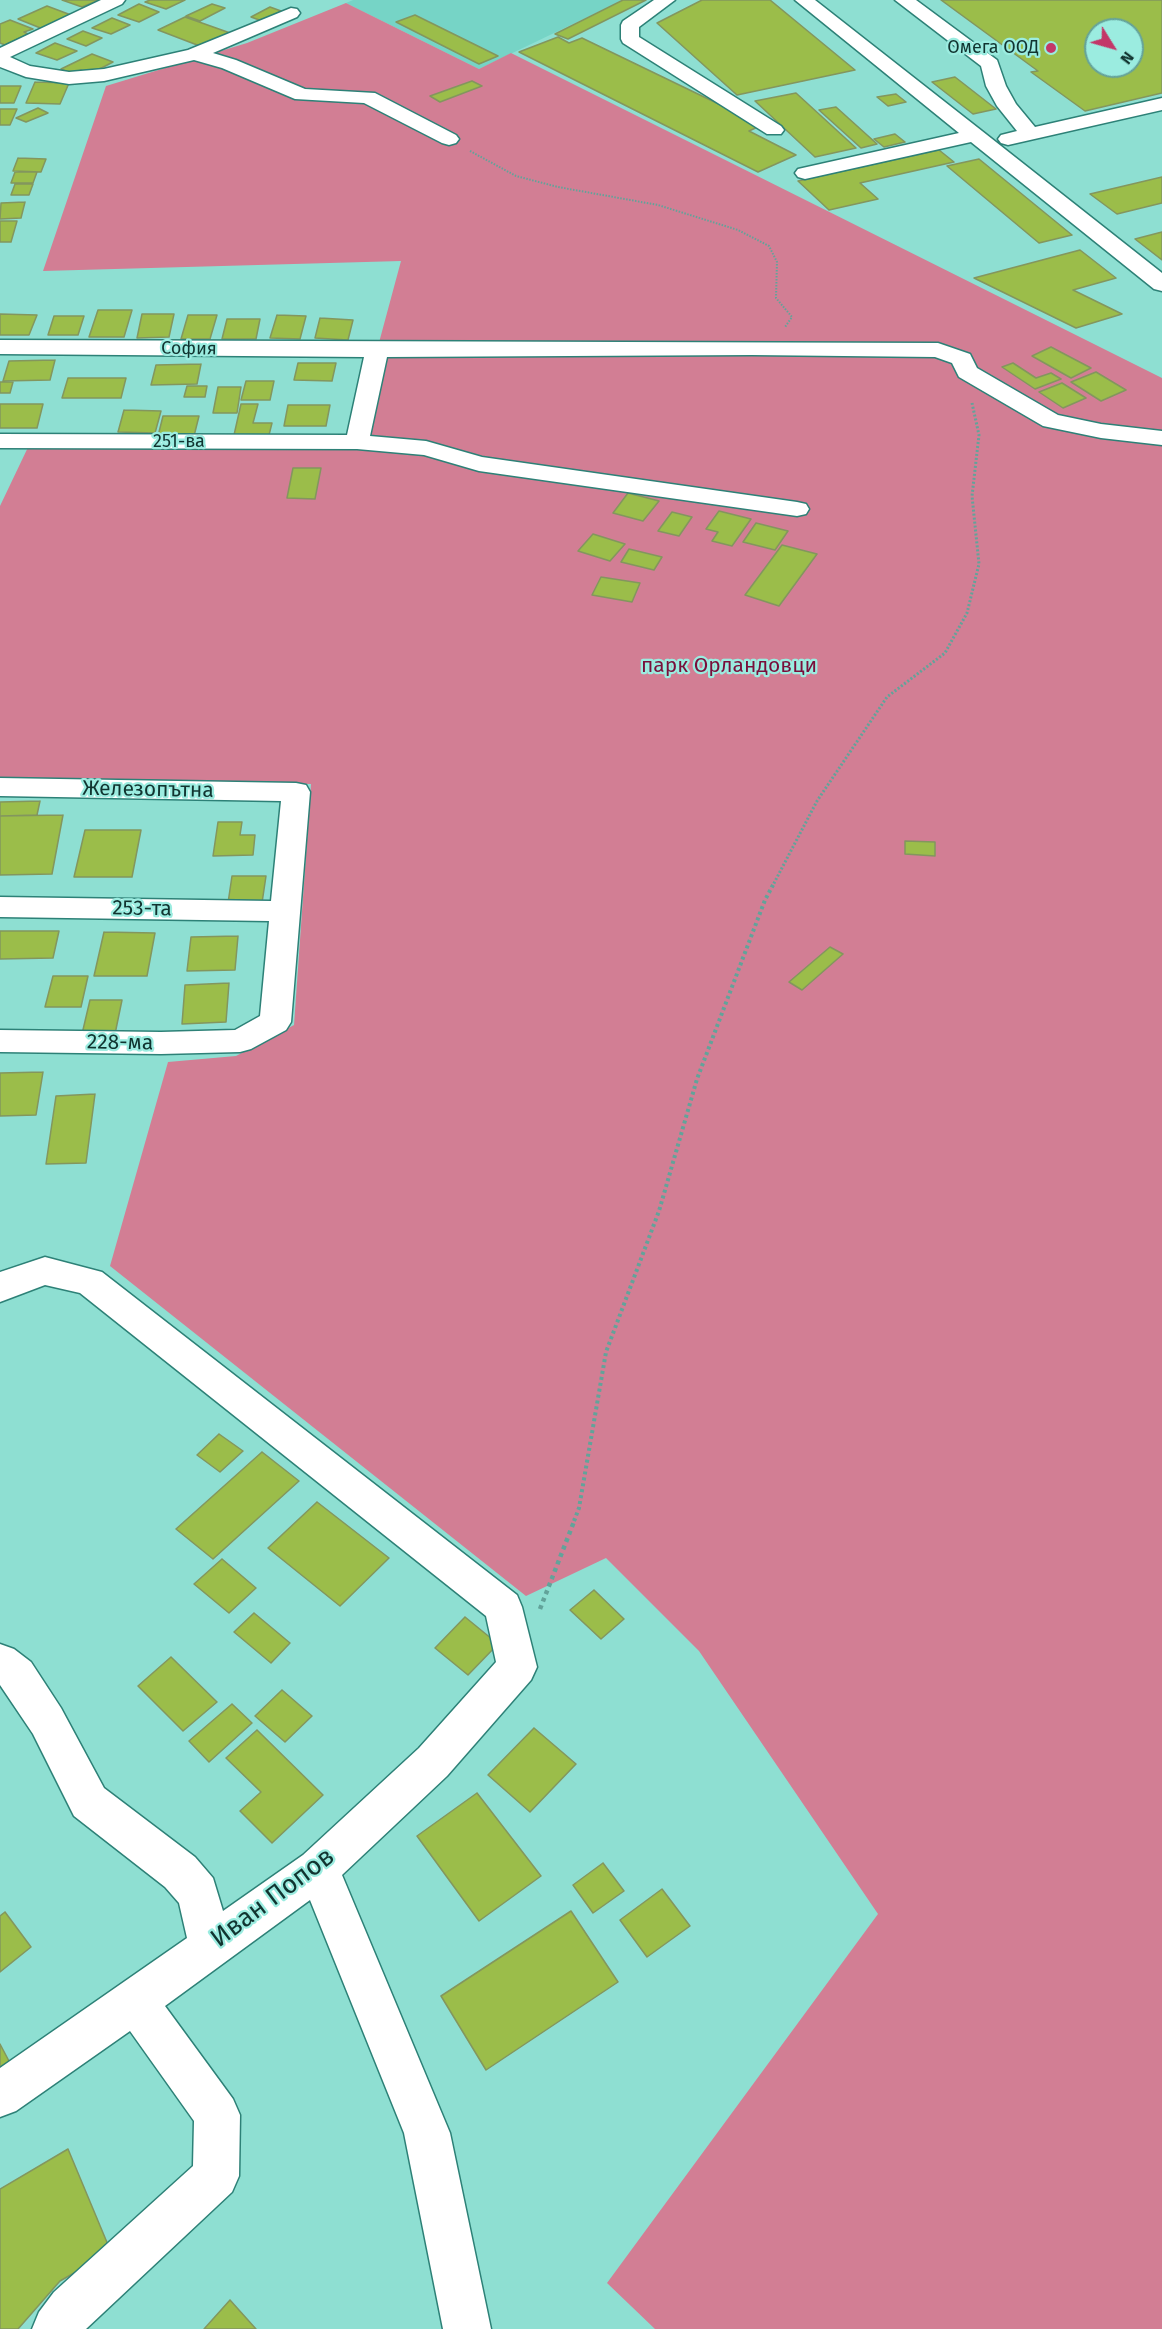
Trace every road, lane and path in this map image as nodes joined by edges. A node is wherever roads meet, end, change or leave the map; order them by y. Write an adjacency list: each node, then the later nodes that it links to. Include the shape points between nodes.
1 (116, 0): 7 (street)
2 (666, 0): 9 (street, via 630,25 630,39)
3 (804, 0): 12 (street)
4 (904, 0): 10 (street, via 990,64 1007,106)
5 (291, 13): 6 (street)
6 (194, 54): 7 (street, via 104,75 69,78 26,71); 11 (street, via 229,64 302,95 368,97)
7 (0, 57)
8 (1162, 104): 10 (street)
9 (774, 130)
10 (1030, 134): 12 (street)
11 (449, 139): 16 (path, via 516,176 658,205 738,230 769,246 777,262 776,298 792,317 779,335)
12 (980, 140): 13 (street); 14 (street)
13 (805, 173)
14 (1162, 284)
15 (0, 347): 17 (street, София)
16 (752, 348): 17 (street, София); 18 (street, София, via 938,350 963,358)
17 (377, 350): 21 (street)
18 (967, 372): 19 (street, via 1051,421); 28 (path, via 979,435 972,496 979,564 967,613 945,653 887,697 817,801 765,900 697,1079 659,1211 606,1352 579,1508)
19 (1162, 438)
20 (0, 441): 21 (street, 251-ва)
21 (357, 442): 22 (street, 251-ва, via 426,448 479,464)
22 (797, 509)
23 (0, 787): 25 (street, Железопътна, via 296,792)
24 (0, 907): 25 (street, 253-та)
25 (285, 911): 26 (street, 228-ма, via 275,1022 240,1041)
26 (0, 1041)
27 (0, 1288): 30 (street, Иван Попов, via 45,1271 90,1282 503,1607 517,1667 433,1762)
28 (538, 1614)
29 (0, 1662): 31 (street, via 17,1675 46,1721 88,1802 180,1872 198,1893)
30 (318, 1869): 31 (street, Иван Попов); 35 (street, via 427,2133)
31 (210, 1946): 32 (street, Иван Попов)
32 (135, 2001): 33 (street, Иван Попов); 34 (street, via 217,2115 216,2176 71,2309)
33 (0, 2096)
34 (56, 2329)
35 (467, 2329)

